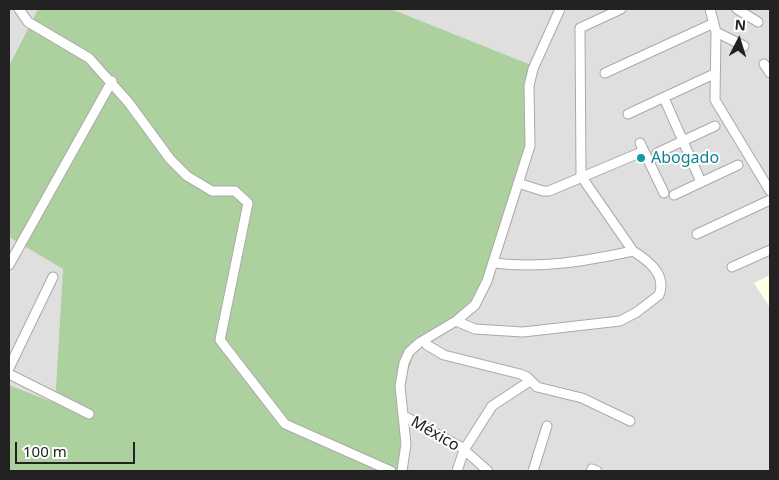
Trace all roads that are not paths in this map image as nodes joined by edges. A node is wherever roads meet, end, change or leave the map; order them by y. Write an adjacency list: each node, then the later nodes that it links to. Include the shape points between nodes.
1 (19, 9): 13 (street, via 28,22 89,58)
2 (560, 9): 22 (street, via 533,69 529,86 530,146)
3 (621, 9): 20 (street, via 580,28)
4 (710, 9): 7 (street)
5 (738, 9): 6 (street)
6 (758, 22)
7 (715, 27): 8 (street); 10 (street); 11 (street)
8 (744, 46)
9 (764, 64): 12 (street)
10 (605, 73)
11 (714, 74): 14 (street); 23 (street, via 715,100)
12 (770, 74)
13 (112, 81): 31 (street); 44 (street, via 170,159 187,176 212,191 235,191 248,203 220,340 285,424)
14 (664, 98): 15 (street); 17 (street)
15 (628, 114)
16 (716, 126): 17 (street)
17 (682, 141): 18 (street); 21 (street)
18 (657, 153)
19 (738, 165): 21 (street)
20 (581, 176): 22 (street, via 549,191); 24 (street, via 642,147); 29 (street)
21 (701, 182): 25 (street)
22 (518, 183): 30 (street)
23 (770, 191)
24 (664, 193)
25 (674, 195)
26 (770, 200): 27 (street)
27 (697, 234)
28 (770, 250): 32 (street)
29 (633, 251): 30 (street, via 559,264); 34 (street, via 644,257 658,273 662,288 659,295 620,321 523,332 475,330)
30 (494, 263): 34 (street, via 475,305)
31 (9, 265)
32 (732, 268)
33 (53, 277): 36 (street)
34 (456, 321): 35 (street)
35 (425, 340): 38 (street, via 427,345 444,355 520,374); 40 (street, via 409,352 404,363 400,386)
36 (9, 368)
37 (9, 374): 39 (street)
38 (530, 381): 41 (street, via 546,390 582,398); 43 (street, via 492,406)
39 (89, 414)
40 (404, 416): 43 (street, México); 45 (street, via 406,444)
41 (630, 421)
42 (546, 426): 48 (street)
43 (464, 450): 46 (street); 47 (street, México)
44 (391, 471)
45 (402, 471)
46 (457, 471)
47 (488, 471)
48 (532, 471)

